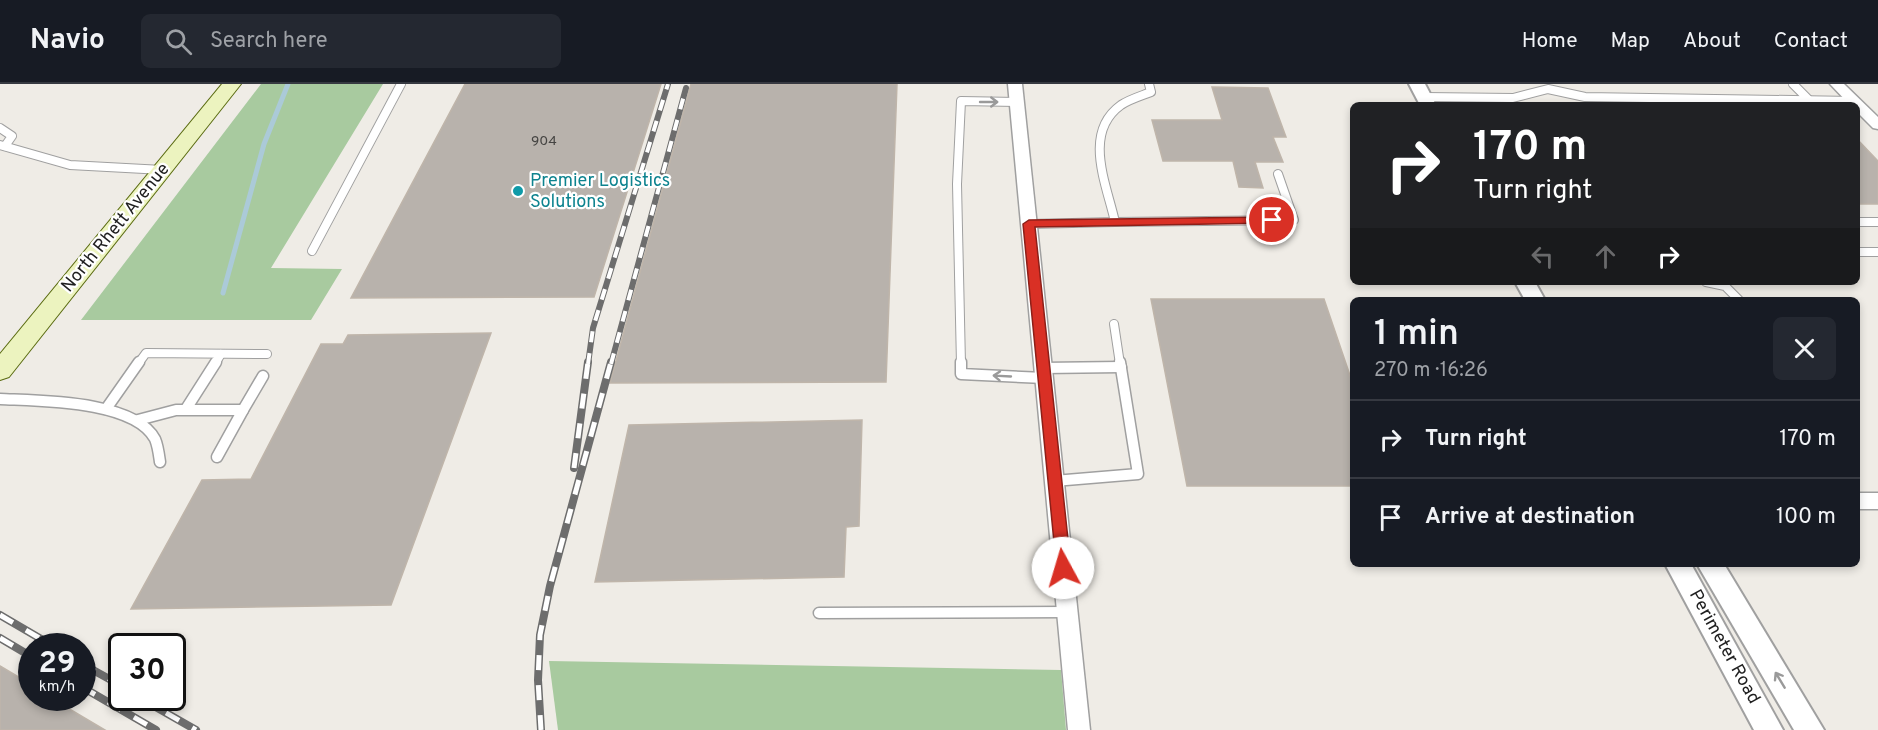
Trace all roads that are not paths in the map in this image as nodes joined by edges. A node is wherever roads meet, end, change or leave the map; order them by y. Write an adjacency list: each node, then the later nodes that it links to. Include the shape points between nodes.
1 (232, 84): 15 (main road, North Rhett Avenue)
2 (401, 84): 21 (lane)
3 (1149, 84): 17 (lane, via 1151,92 1119,106 1101,126 1098,143)
4 (1793, 84): 9 (lane)
5 (1837, 84): 10 (street)
6 (1551, 87): 8 (lane, via 1512,98); 9 (lane, via 1585,97)
7 (1016, 93): 20 (street); 31 (lane, one-way to 7, via 961,374 957,184 961,101)
8 (1423, 95)
9 (1808, 99): 10 (lane)
10 (1854, 101)
11 (1860, 107): 12 (street)
12 (1878, 125)
13 (0, 128): 14 (lane, via 12,136)
14 (3, 146): 15 (lane, via 70,165)
15 (163, 170): 30 (main road, North Rhett Avenue)
16 (1278, 174): 17 (lane, via 1294,220)
17 (1115, 222): 20 (lane)
18 (1860, 222): 19 (lane)
19 (1878, 222)
20 (1029, 224): 31 (street)
21 (312, 251)
22 (1860, 252): 23 (lane)
23 (1878, 252)
24 (1723, 285): 25 (lane)
25 (1737, 297)
26 (1114, 324): 29 (lane)
27 (221, 354): 28 (lane); 34 (lane, via 146,353); 35 (lane)
28 (267, 354)
29 (1121, 367): 31 (lane); 40 (lane, via 1138,474)
30 (0, 371)
31 (1044, 373): 40 (street)
32 (263, 376): 36 (lane)
33 (0, 399): 34 (lane)
34 (106, 409): 37 (lane)
35 (186, 409): 36 (lane); 37 (lane, via 155,412)
36 (243, 410): 38 (lane)
37 (138, 420): 39 (lane, via 154,436)
38 (217, 457)
39 (160, 462)
40 (1054, 481): 45 (street)
41 (1860, 501): 42 (street)
42 (1878, 501)
43 (1680, 567): 48 (street, Perimeter Road)
44 (1712, 567): 49 (street, one-way to 44)
45 (1067, 612): 46 (lane); 47 (street)
46 (819, 613)
47 (1079, 730)
48 (1769, 730)
49 (1810, 730)

